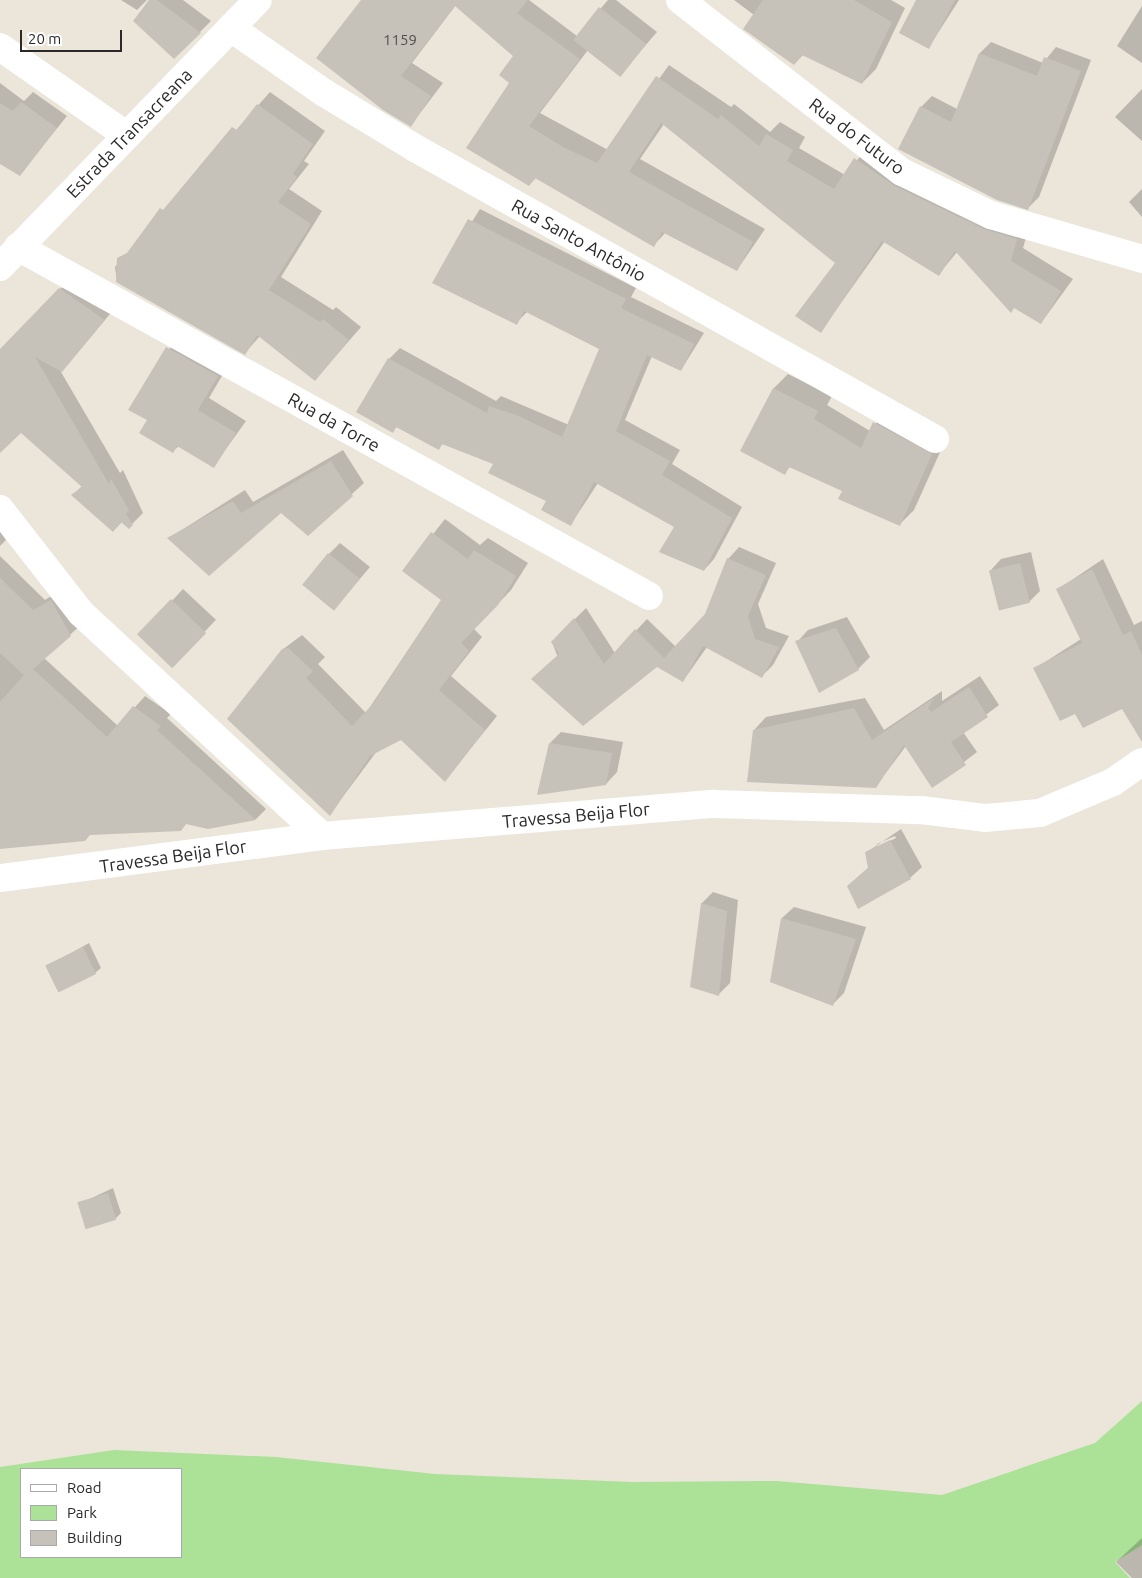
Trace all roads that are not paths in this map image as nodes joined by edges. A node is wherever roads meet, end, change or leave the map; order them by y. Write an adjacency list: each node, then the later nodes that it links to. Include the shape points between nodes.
1 (258, 0): 3 (street, Estrada Transacreana)
2 (680, 0): 7 (street, Rua do Futuro, via 902,172 991,215)
3 (231, 28): 5 (street, Estrada Transacreana); 9 (street, Rua Santo Antônio, via 323,92 415,148)
4 (0, 47): 5 (street)
5 (126, 135): 6 (street, Estrada Transacreana)
6 (18, 248): 8 (street, Estrada Transacreana); 11 (street, Rua da Torre)
7 (1142, 259)
8 (0, 267)
9 (935, 439)
10 (0, 509): 13 (street, via 81,613)
11 (649, 596)
12 (1142, 762): 13 (street, Travessa Beija Flor, via 1113,782 1040,813 985,818 921,810 714,804)
13 (322, 836): 14 (street, Travessa Beija Flor)
14 (0, 878)

